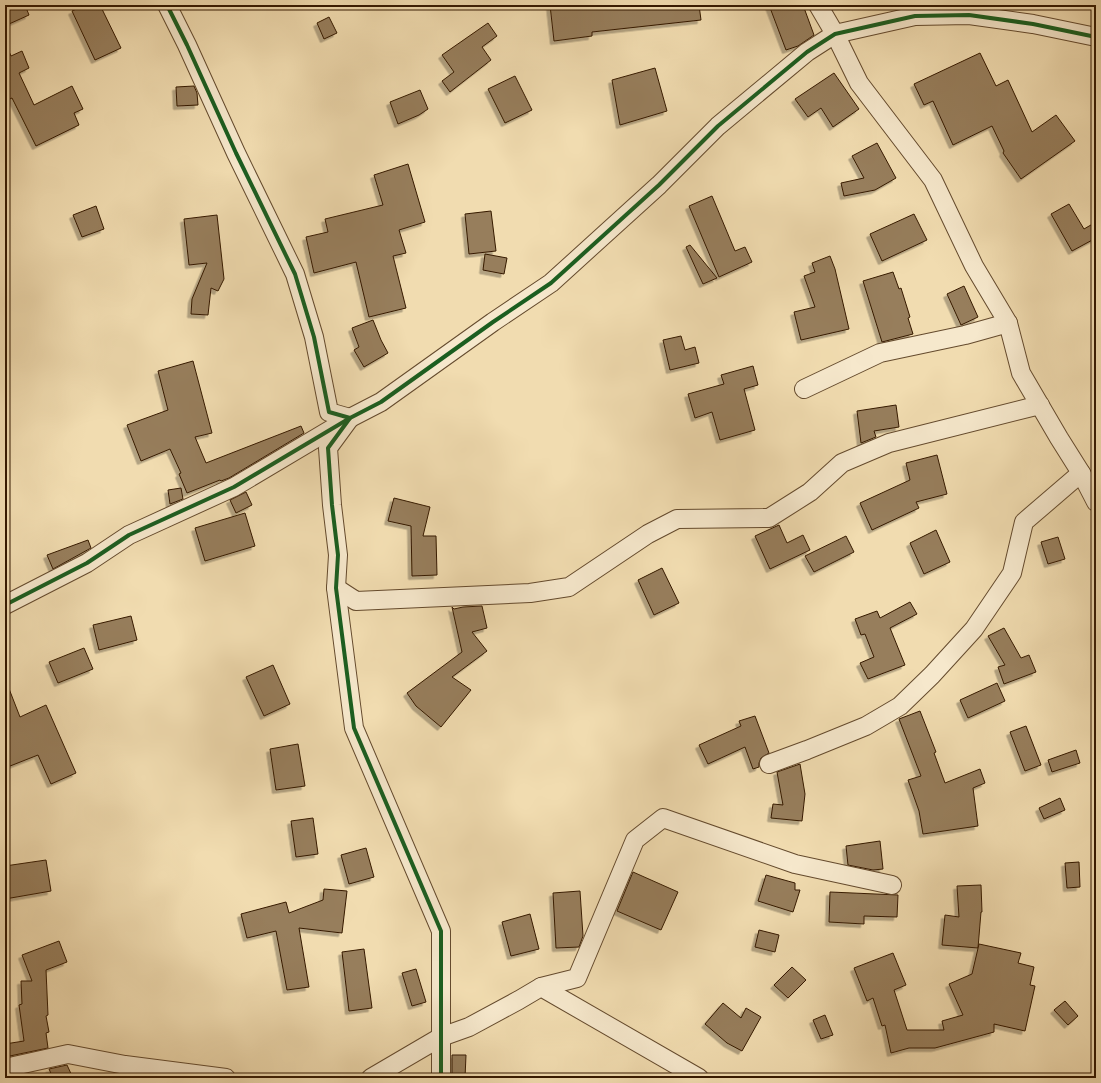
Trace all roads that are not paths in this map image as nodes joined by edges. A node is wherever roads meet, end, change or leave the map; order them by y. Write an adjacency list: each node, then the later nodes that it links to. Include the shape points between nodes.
1 (166, 5): 8 (street, via 295,274 314,338 329,412)
2 (818, 5): 3 (street)
3 (835, 34): 4 (street, via 914,16 969,15 1033,24); 5 (street, via 859,83 933,180 974,266); 8 (street, via 807,52 718,126 659,185 551,283 381,402)
4 (1096, 37)
5 (1008, 323): 6 (street, via 880,353); 7 (street, via 1021,373)
6 (804, 389)
7 (1040, 405): 9 (street); 11 (street, via 889,444 842,463 810,492 769,518 677,518 648,534 569,587 530,593 356,601)
8 (350, 418): 11 (street, via 328,448 338,555); 12 (street, via 234,487 129,535 87,563)
9 (1081, 473): 10 (street); 13 (street, via 1024,522 1012,573 974,629 900,706 866,726)
10 (1096, 502)
11 (336, 588): 16 (street, via 354,728 441,931)
12 (5, 605)
13 (769, 764)
14 (892, 886): 15 (street, via 795,864 663,818 635,840 577,978)
15 (541, 987): 16 (street, via 469,1027); 21 (street)
16 (441, 1037): 19 (street); 20 (street)
17 (5, 1068): 18 (street, via 68,1054 125,1065)
18 (226, 1078)
19 (371, 1078)
20 (441, 1078)
21 (699, 1078)

